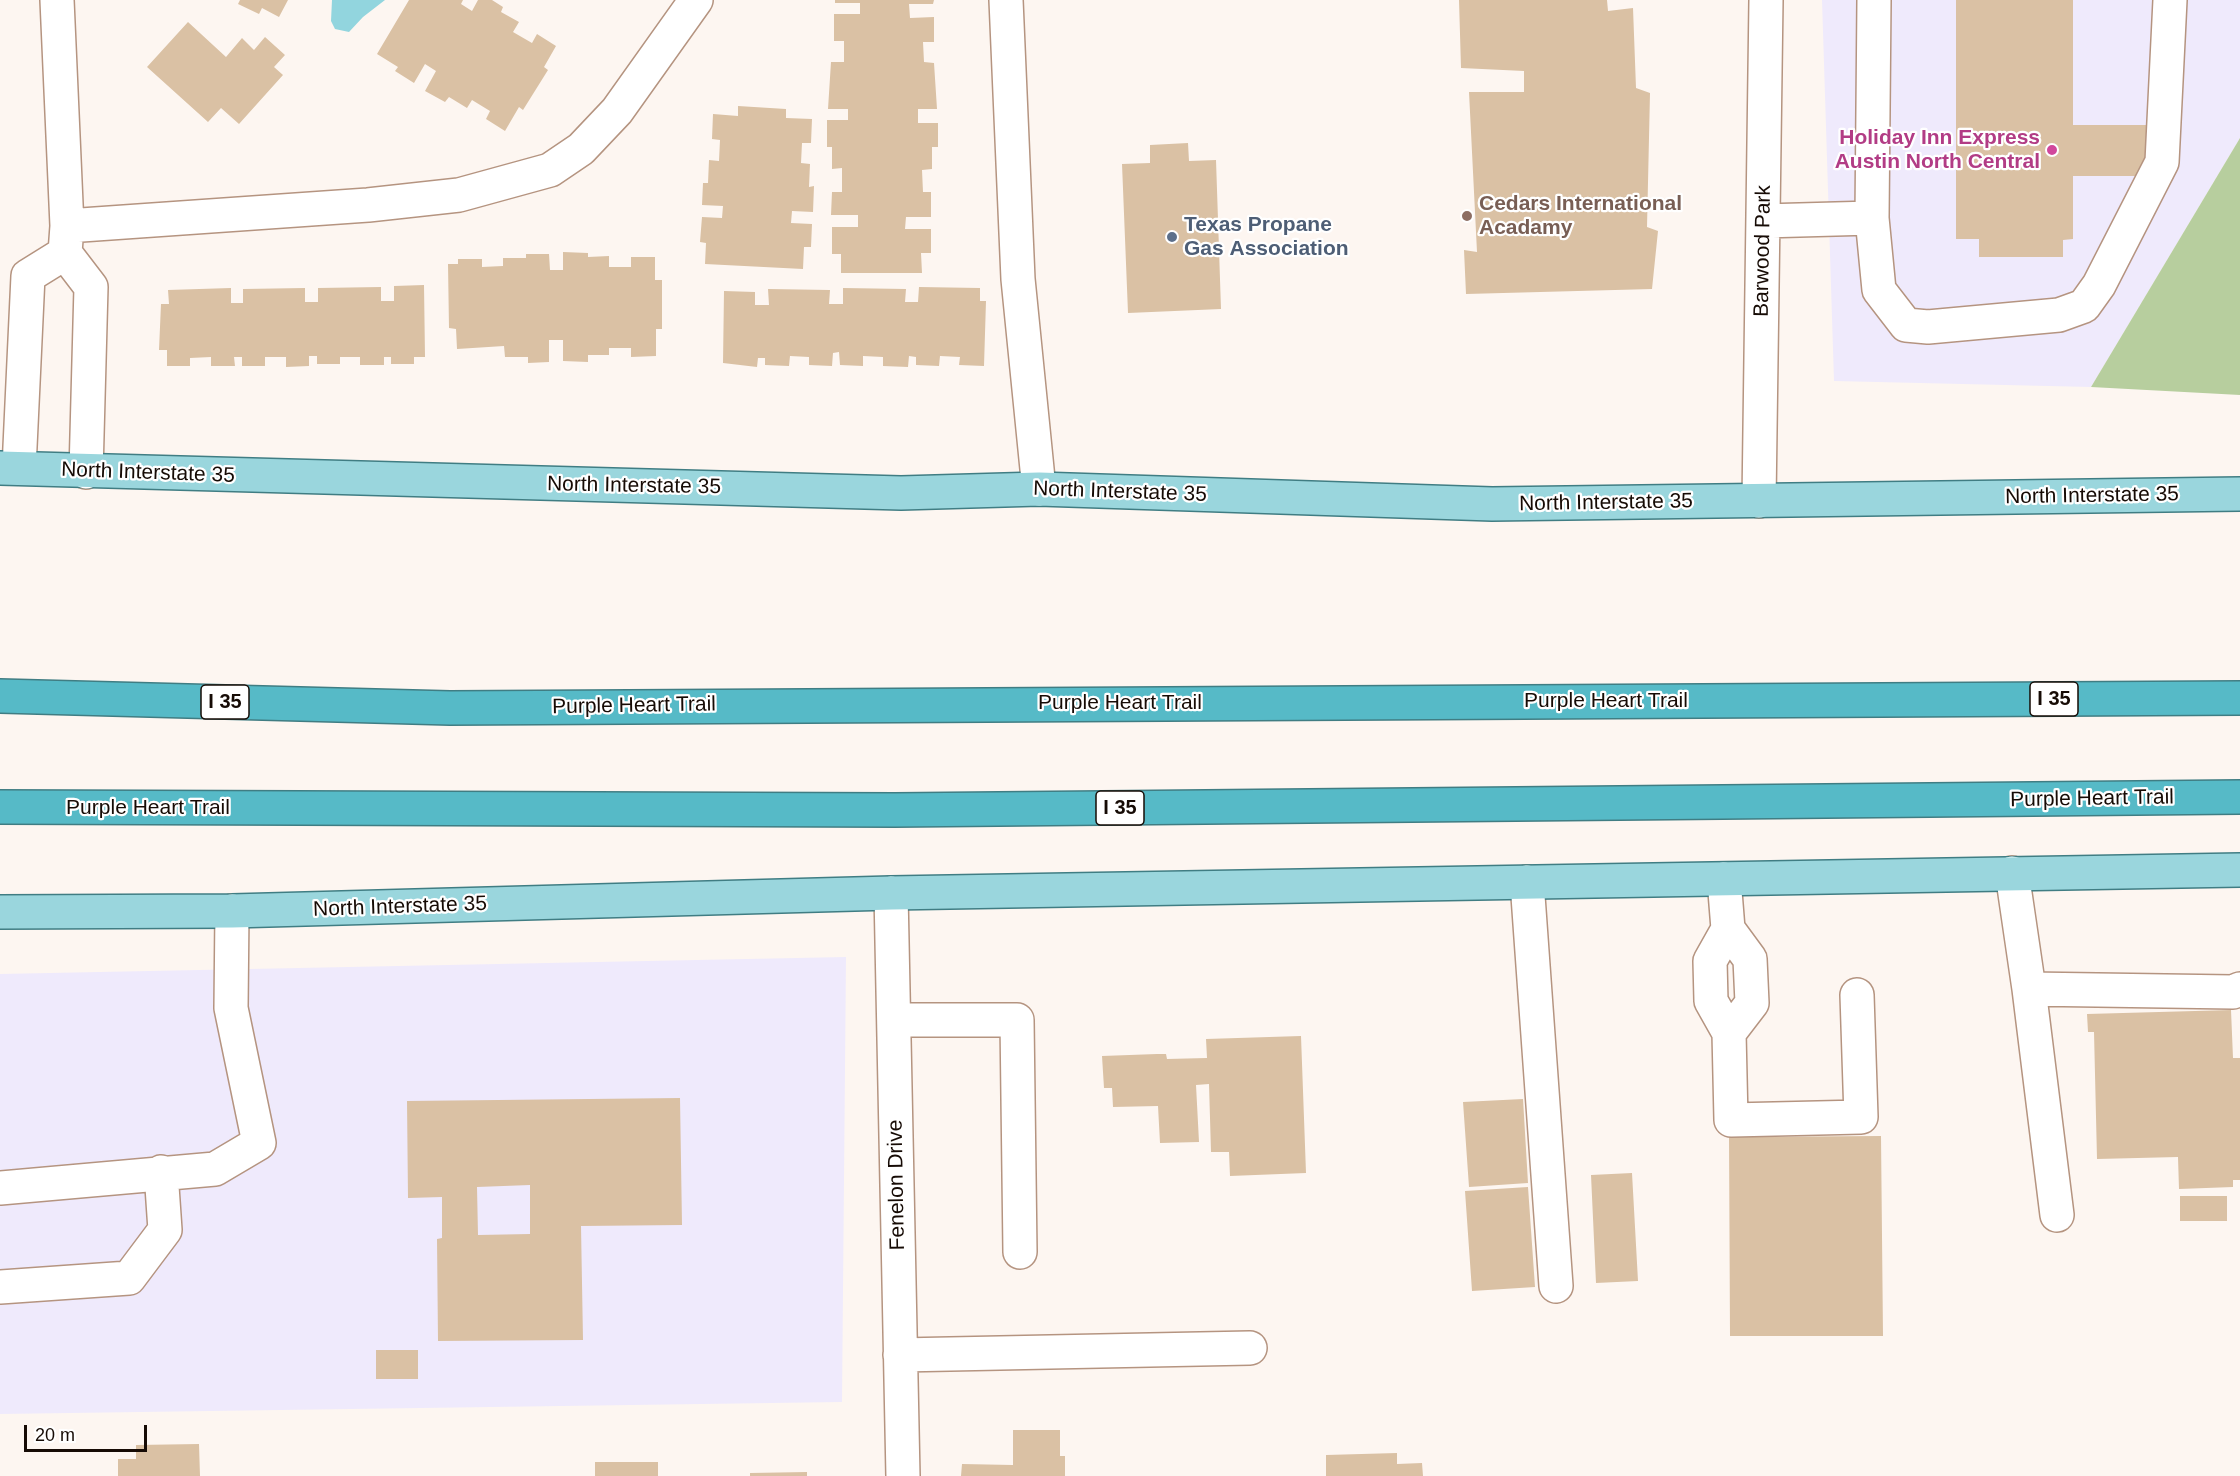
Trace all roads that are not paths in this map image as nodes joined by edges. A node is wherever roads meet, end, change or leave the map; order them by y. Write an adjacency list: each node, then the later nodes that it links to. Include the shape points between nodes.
1 (57, 0): 9 (street)
2 (696, 0): 9 (street, via 617,111 581,149 550,170 459,195)
3 (1006, 0): 12 (street, via 1018,279)
4 (1766, 0): 8 (street, Barwood Park)
5 (1874, 0): 7 (street)
6 (2170, 0): 7 (street, via 2162,162 2099,285 2084,306 2059,315 1928,327 1906,325 1879,290)
7 (1872, 218): 8 (street)
8 (1763, 221): 14 (street, Barwood Park)
9 (66, 239): 10 (street, via 28,276); 11 (street, via 91,287)
10 (10, 468): 11 (main road, North Interstate 35)
11 (86, 472): 12 (main road, North Interstate 35, via 901,493)
12 (1039, 489): 14 (main road, North Interstate 35, via 1492,504)
13 (2240, 494): 14 (main road, North Interstate 35)
14 (1759, 501)
15 (0, 696): 16 (highway, Purple Heart Trail / I 35, via 450,708)
16 (2240, 698)
17 (2240, 797): 18 (highway, Purple Heart Trail / I 35, via 895,810)
18 (0, 807)
19 (2240, 870): 20 (main road, North Interstate 35)
20 (2012, 873): 21 (main road, North Interstate 35); 26 (street)
21 (1724, 879): 22 (main road, North Interstate 35); 28 (street, via 1728,929 1710,961 1711,1001 1729,1033 1731,1120 1861,1117)
22 (1527, 882): 23 (main road, North Interstate 35); 34 (street)
23 (891, 893): 24 (main road, North Interstate 35); 29 (street, Fenelon Drive)
24 (232, 911): 25 (main road, North Interstate 35); 30 (street, via 231,1008 259,1143 215,1169)
25 (0, 912)
26 (2029, 989): 27 (street); 32 (street)
27 (2240, 989)
28 (1857, 995)
29 (894, 1020): 33 (street, via 1017,1020); 37 (street, Fenelon Drive)
30 (161, 1172): 31 (street); 35 (street, via 165,1230 129,1278)
31 (0, 1188)
32 (2057, 1215)
33 (1020, 1252)
34 (1557, 1286)
35 (0, 1287)
36 (1250, 1348): 37 (street)
37 (900, 1355): 38 (street, Fenelon Drive)
38 (903, 1476)

